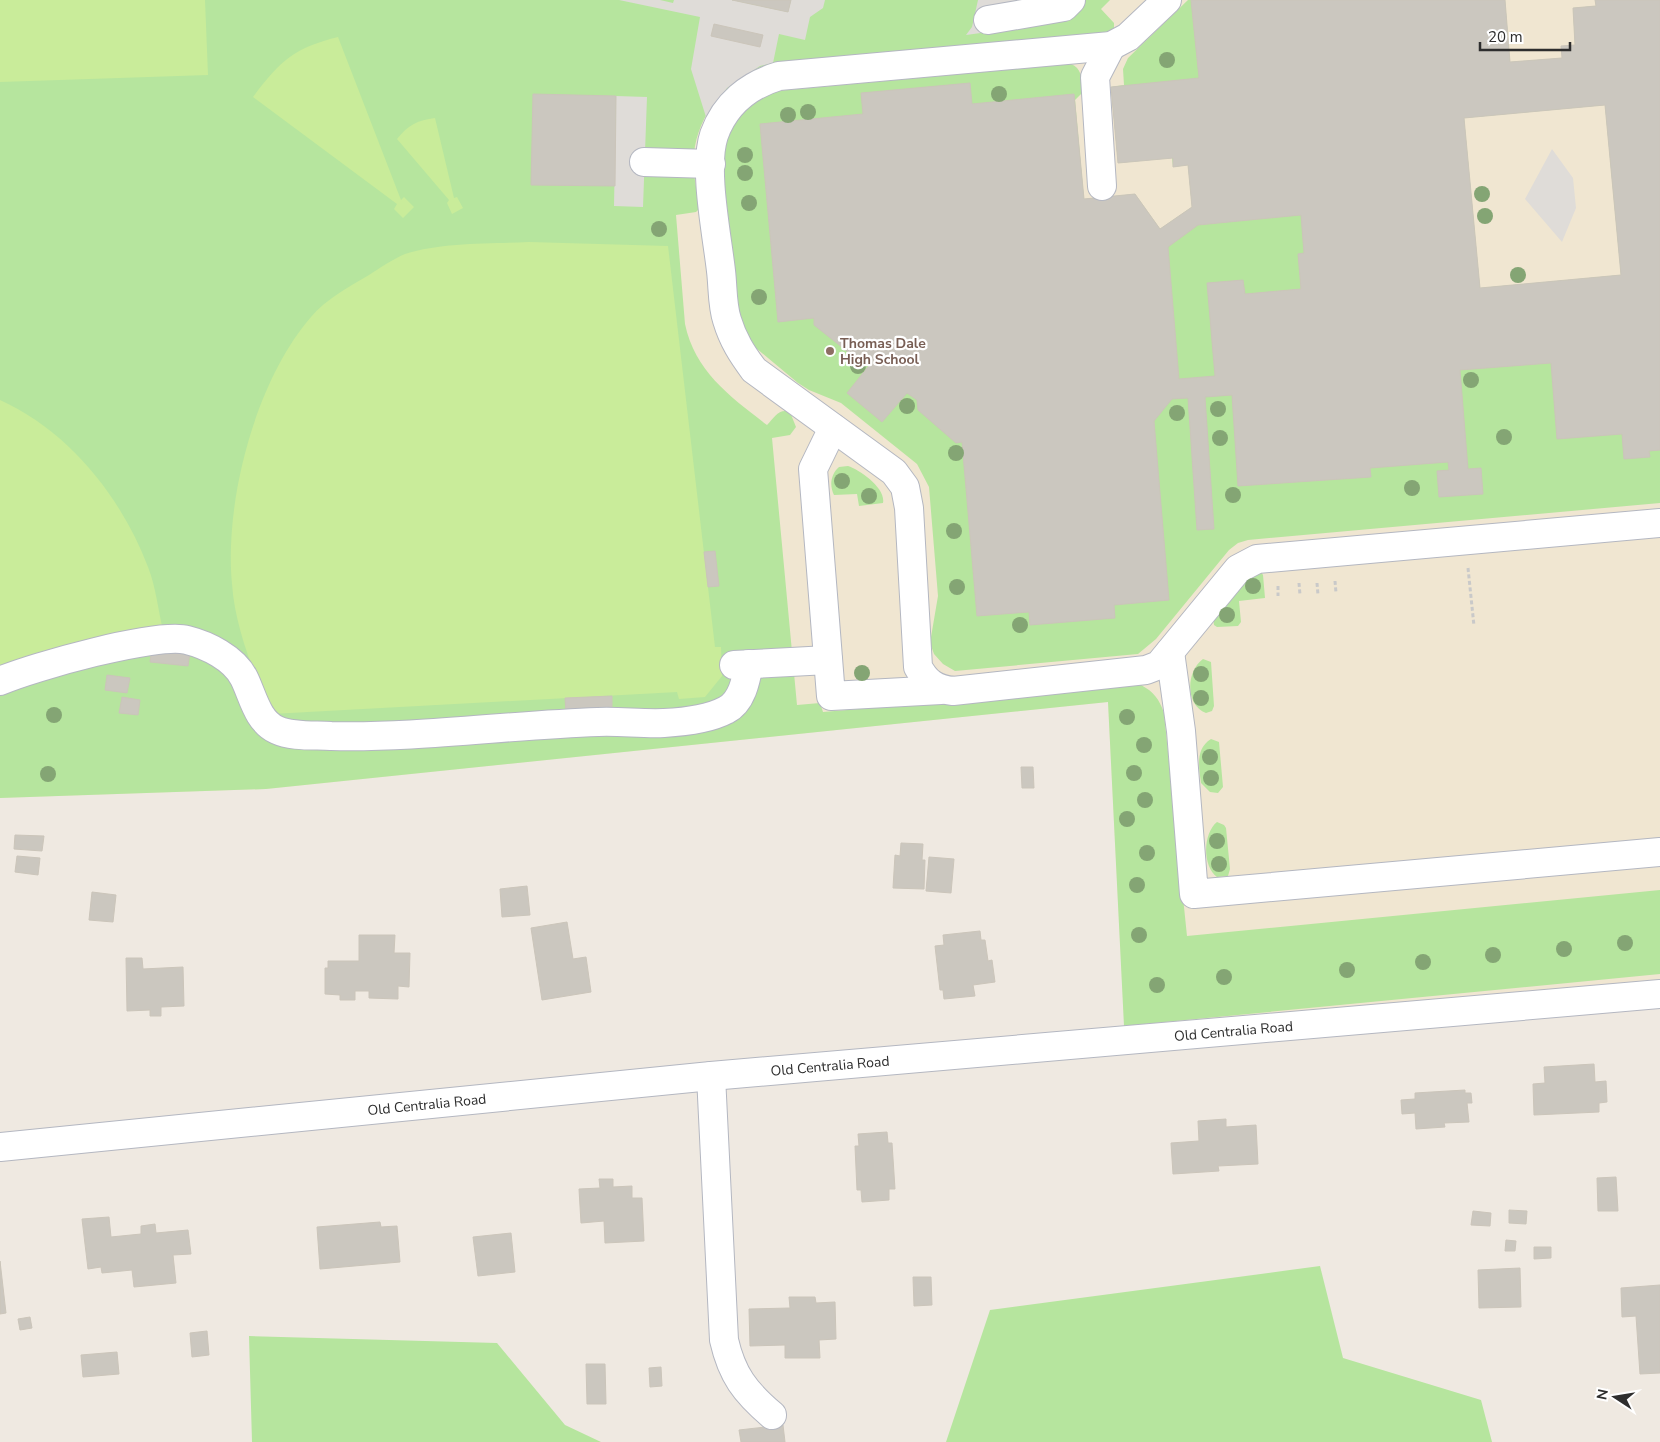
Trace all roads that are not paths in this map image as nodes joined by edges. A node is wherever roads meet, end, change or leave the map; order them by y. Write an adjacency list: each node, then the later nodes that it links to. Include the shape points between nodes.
1 (1071, 0): 3 (street, via 1064,6)
2 (1167, 0): 4 (street, via 1128,37)
3 (988, 20)
4 (1111, 46): 6 (street, via 779,76 758,82 727,111 714,135); 7 (street, via 1095,77)
5 (644, 162): 6 (street)
6 (711, 164): 8 (street, via 726,318 737,348 754,370)
7 (1102, 186)
8 (833, 428): 11 (street, via 813,469); 13 (street, via 894,472 905,487 918,666 926,680)
9 (1660, 523): 10 (street, via 1257,559 1238,569)
10 (1170, 652): 13 (street, via 1159,665 1146,670); 14 (street, via 1181,731 1194,894)
11 (828, 660): 12 (street, via 742,664 745,685 735,703 725,710 685,721 599,722 356,736 278,731 258,710 244,676 231,662 211,649 185,639 160,639 110,650); 13 (street, via 831,696)
12 (0, 680)
13 (941, 690)
14 (1660, 852)
15 (1660, 994): 16 (street, Old Centralia Road)
16 (711, 1076): 17 (street, Old Centralia Road); 18 (street, via 724,1340 737,1378 750,1396)
17 (0, 1147)
18 (772, 1415)

